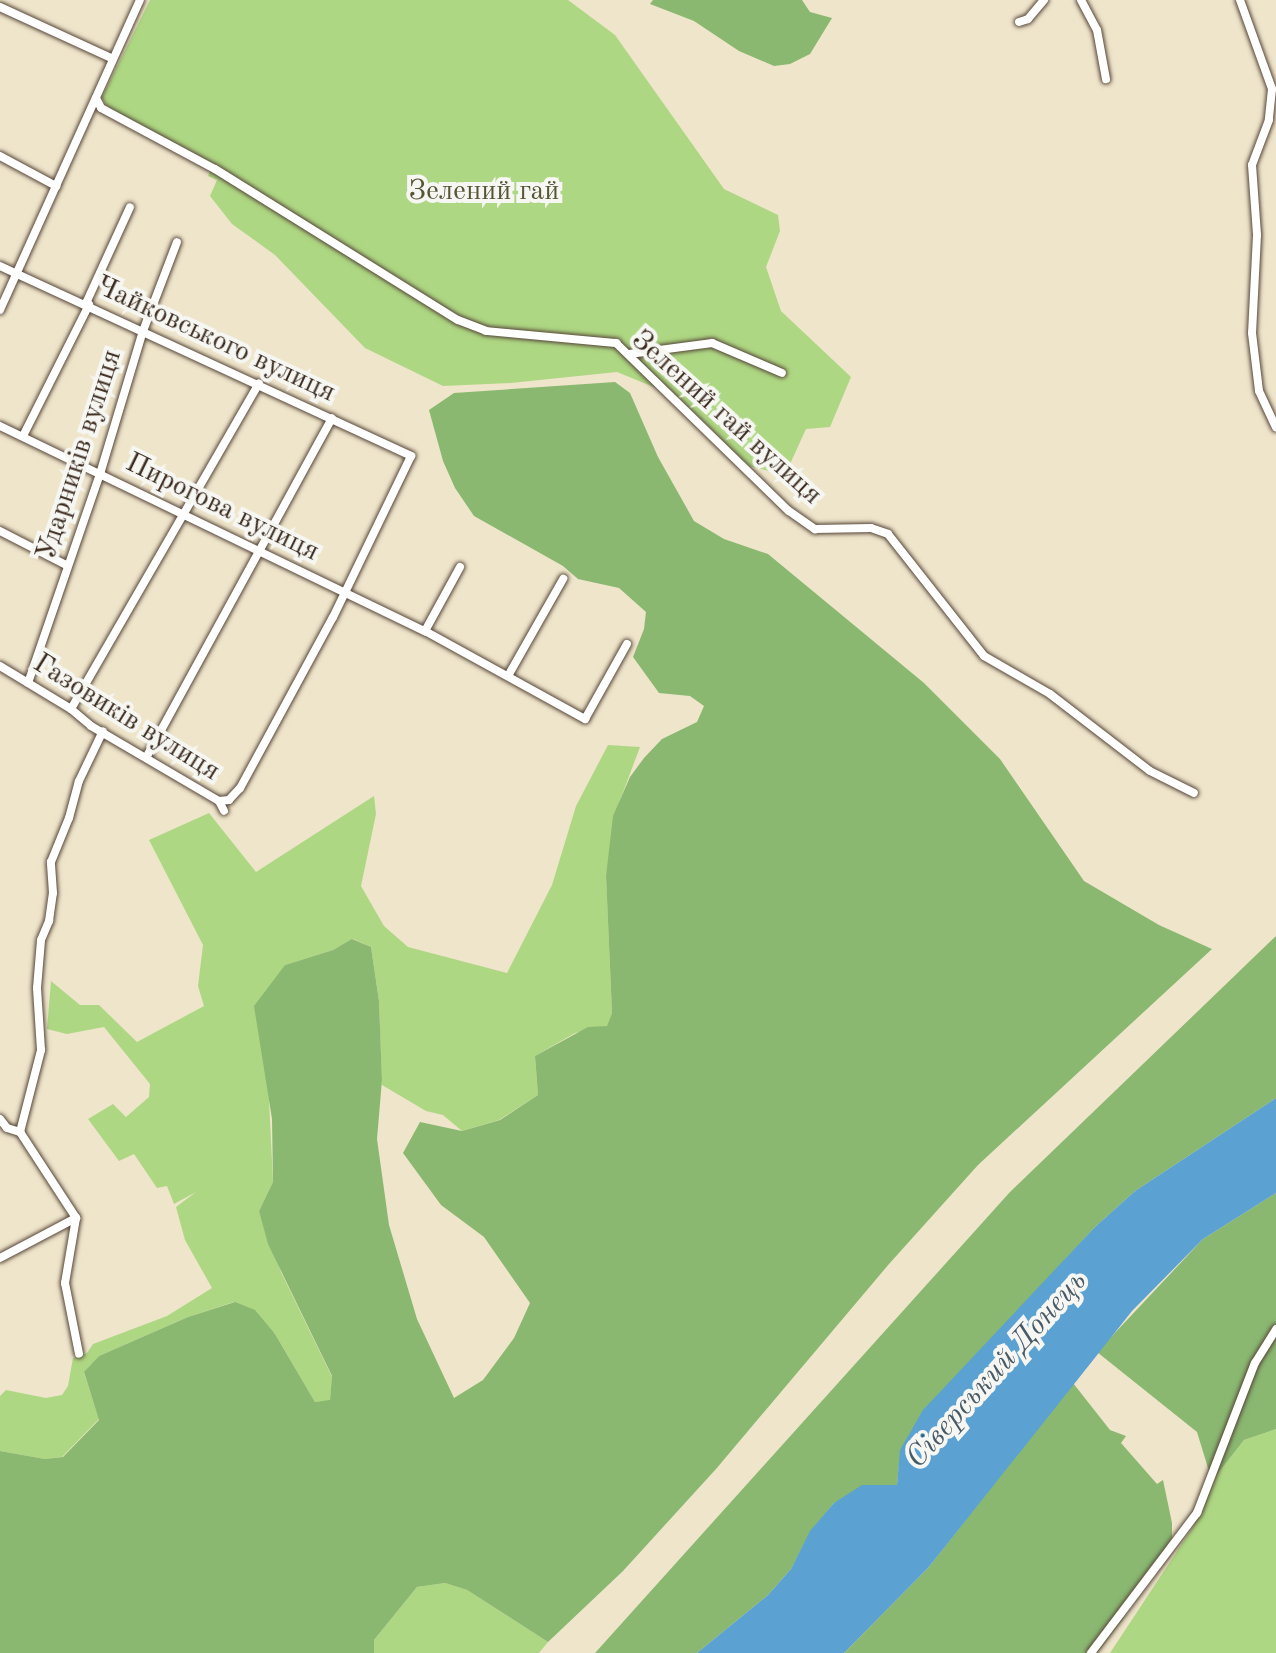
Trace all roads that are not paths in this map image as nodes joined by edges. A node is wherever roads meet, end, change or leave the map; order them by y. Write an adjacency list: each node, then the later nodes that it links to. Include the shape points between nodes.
1 (140, 0): 7 (street)
2 (1044, 0): 6 (street)
3 (1081, 0): 8 (street, via 1097,30)
4 (1240, 0): 24 (street, via 1272,89 1269,120 1252,165 1257,235 1252,333 1259,391)
5 (0, 7): 7 (street)
6 (1019, 22)
7 (111, 58): 9 (street)
8 (1106, 79)
9 (96, 98): 11 (street); 19 (street, Зелений гай вулиця, via 101,108 215,169 458,320 486,331 616,343)
10 (0, 156): 11 (street)
11 (56, 186): 15 (street)
12 (130, 207): 16 (street)
13 (177, 242): 18 (street, Ударників вулиця)
14 (0, 266): 15 (street, Чайковського вулиця)
15 (18, 273): 16 (street, Чайковського вулиця); 17 (street)
16 (89, 305): 18 (street, Чайковського вулиця); 25 (street)
17 (0, 310)
18 (143, 331): 21 (street, Чайковського вулиця); 26 (street, Ударників вулиця)
19 (629, 354): 20 (street, via 712,343); 42 (street, Зелений гай вулиця, via 789,511 815,529 871,528 888,534 984,656 1050,694 1150,771)
20 (782, 373)
21 (259, 383): 22 (street, Чайковського вулиця); 27 (street)
22 (332, 418): 29 (street); 33 (street, Чайковського вулиця, via 411,456)
23 (0, 426): 25 (street, Пирогова вулиця)
24 (1276, 427)
25 (23, 436): 26 (street, Пирогова вулиця)
26 (100, 474): 27 (street, Пирогова вулиця); 30 (street, Ударників вулиця)
27 (184, 516): 29 (street, Пирогова вулиця); 39 (street)
28 (0, 531): 30 (street)
29 (262, 550): 33 (street, Пирогова вулиця); 41 (street)
30 (68, 566): 38 (street, Ударників вулиця)
31 (460, 567): 34 (street)
32 (563, 579): 37 (street)
33 (346, 592): 34 (street, Пирогова вулиця); 43 (street, via 240,788 229,800)
34 (425, 631): 37 (street, Пирогова вулиця)
35 (627, 644): 37 (street, Пирогова вулиця, via 585,719)
36 (0, 666): 38 (street, Газовиків вулиця)
37 (508, 676)
38 (28, 683): 39 (street, Газовиків вулиця)
39 (71, 709): 40 (street, Газовиків вулиця)
40 (103, 731): 41 (street, Газовиків вулиця); 46 (street, via 51,862 53,893 41,940 37,988 41,1050)
41 (147, 756): 43 (street, Газовиків вулиця)
42 (1194, 793)
43 (219, 801): 44 (street, Газовиків вулиця)
44 (224, 811)
45 (0, 1119): 46 (street)
46 (20, 1132): 47 (street)
47 (76, 1218): 48 (street); 50 (street, via 65,1283)
48 (0, 1258)
49 (1276, 1329): 51 (street, via 1255,1363 1197,1513)
50 (79, 1354)
51 (1091, 1653)

